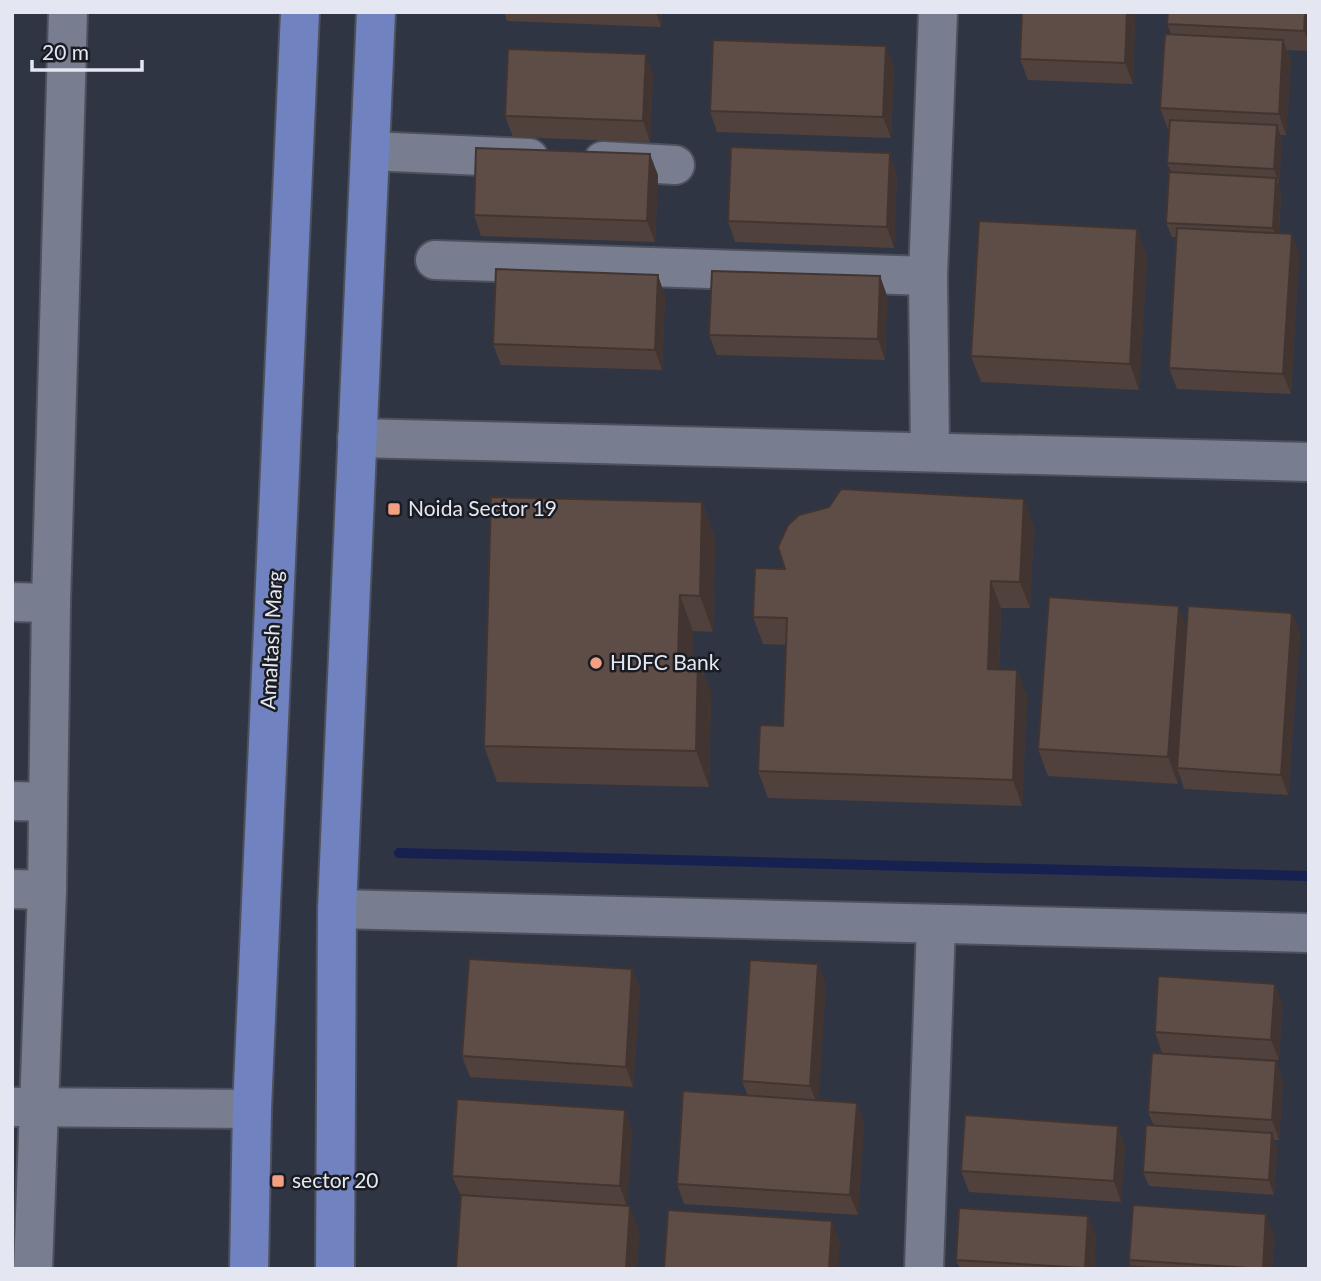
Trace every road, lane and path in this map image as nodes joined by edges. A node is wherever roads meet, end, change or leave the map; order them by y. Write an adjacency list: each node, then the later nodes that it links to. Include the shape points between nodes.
1 (68, 12): 13 (street)
2 (300, 12): 20 (main road, Amaltash Marg)
3 (376, 12): 5 (main road)
4 (938, 12): 8 (street)
5 (370, 151): 6 (street); 9 (main road)
6 (676, 165)
7 (435, 260): 8 (street)
8 (928, 276): 10 (street)
9 (357, 438): 10 (street); 16 (main road)
10 (930, 452): 11 (street)
11 (1309, 462)
12 (12, 602): 13 (street)
13 (51, 603): 14 (street)
14 (30, 801): 15 (street)
15 (30, 889): 19 (street)
16 (337, 909): 17 (street); 22 (main road)
17 (936, 924): 18 (street); 24 (street)
18 (1309, 933)
19 (26, 1107): 20 (street); 23 (street)
20 (252, 1109): 21 (main road, Amaltash Marg)
21 (256, 1259)
22 (330, 1265)
23 (33, 1269)
24 (924, 1269)

